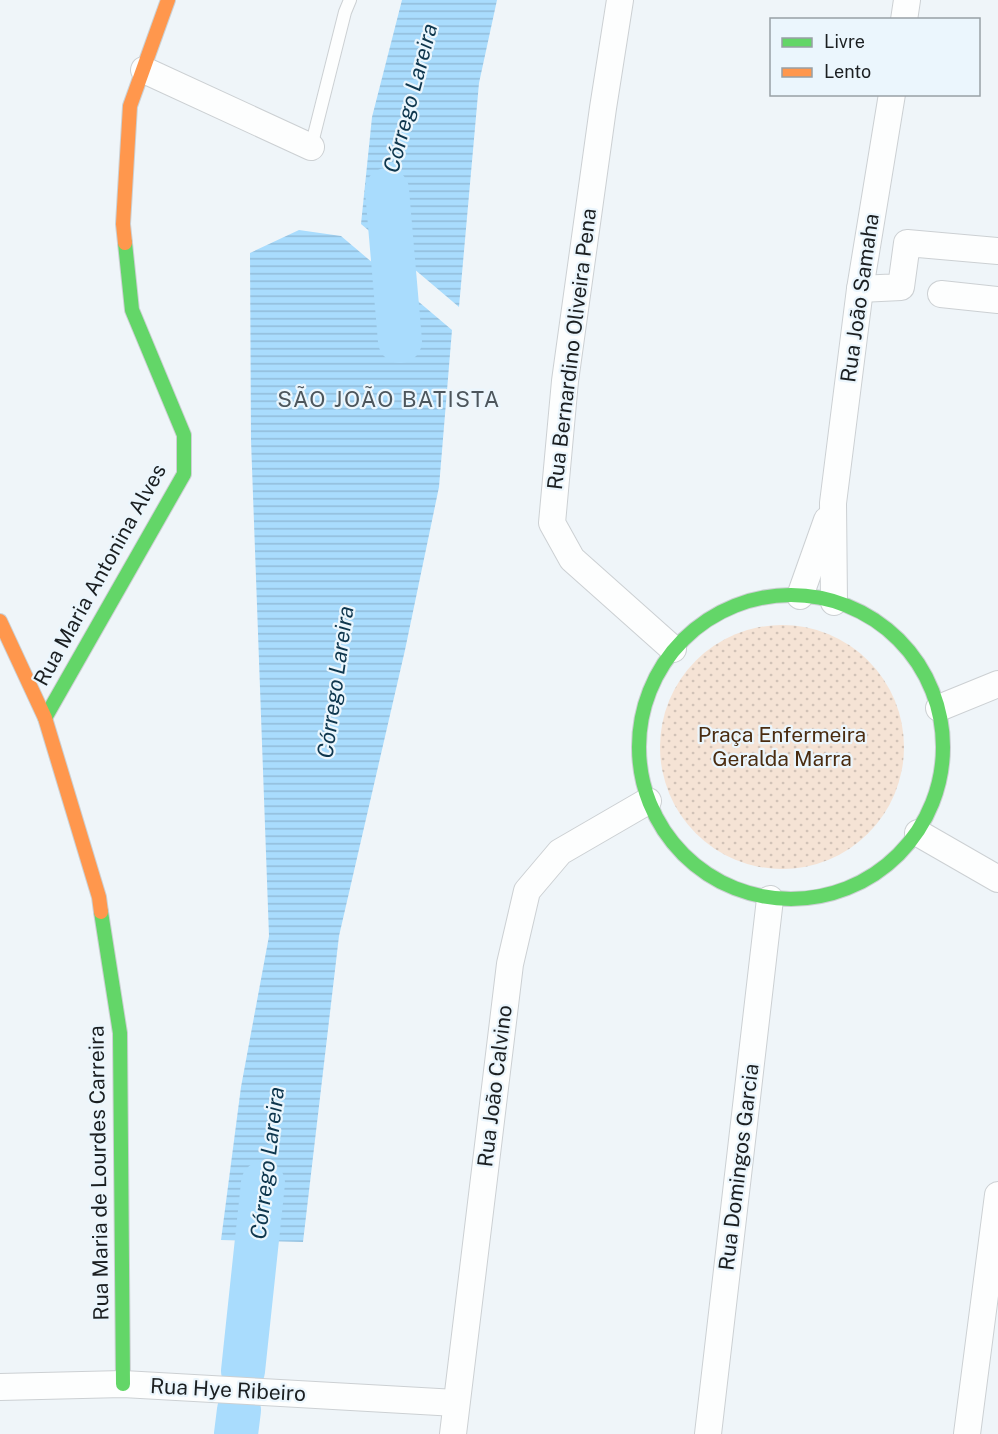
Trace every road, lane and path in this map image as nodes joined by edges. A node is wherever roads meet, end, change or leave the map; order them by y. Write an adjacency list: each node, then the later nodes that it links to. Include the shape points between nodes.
1 (168, 0): 6 (street, Rua Maria Antonina Alves)
2 (350, 0): 8 (lane)
3 (620, 0): 17 (street, Rua Bernardino Oliveira Pena, via 565,381 552,523 572,560)
4 (908, 0): 5 (street)
5 (904, 18)
6 (144, 70): 8 (street); 20 (street, Rua Maria Antonina Alves, via 130,106 125,245 132,310 184,435 184,474)
7 (892, 96): 10 (street, Rua João Samaha)
8 (311, 147)
9 (998, 251): 10 (street, via 907,243 901,287)
10 (860, 290): 13 (street, Rua João Samaha)
11 (941, 294): 12 (street)
12 (998, 300)
13 (833, 503): 14 (street, Rua João Samaha); 15 (street, Rua João Samaha)
14 (800, 596): 15 (street); 17 (street, via 764,596 714,614)
15 (834, 602): 19 (street, via 858,609 894,634 922,668)
16 (0, 621): 20 (street, Rua Maria de Lourdes Carreira)
17 (674, 649): 21 (street, via 652,683 640,722 639,762)
18 (998, 684): 19 (street)
19 (939, 708): 22 (street, via 944,751 937,794)
20 (45, 718): 26 (street, Rua Maria de Lourdes Carreira, via 99,897 120,1033)
21 (648, 801): 24 (street, via 668,837 696,867 731,888); 28 (street, Rua João Calvino, via 560,852 527,891 510,964)
22 (918, 833): 23 (street); 24 (street, via 890,865 854,887 813,899)
23 (998, 879)
24 (770, 899): 30 (street, Rua Domingos Garcia)
25 (998, 1195): 31 (street)
26 (123, 1384): 27 (street, Rua Hye Ribeiro); 28 (street, Rua Hye Ribeiro)
27 (0, 1387)
28 (456, 1403): 29 (street, Rua João Calvino)
29 (453, 1434)
30 (708, 1434)
31 (967, 1434)

